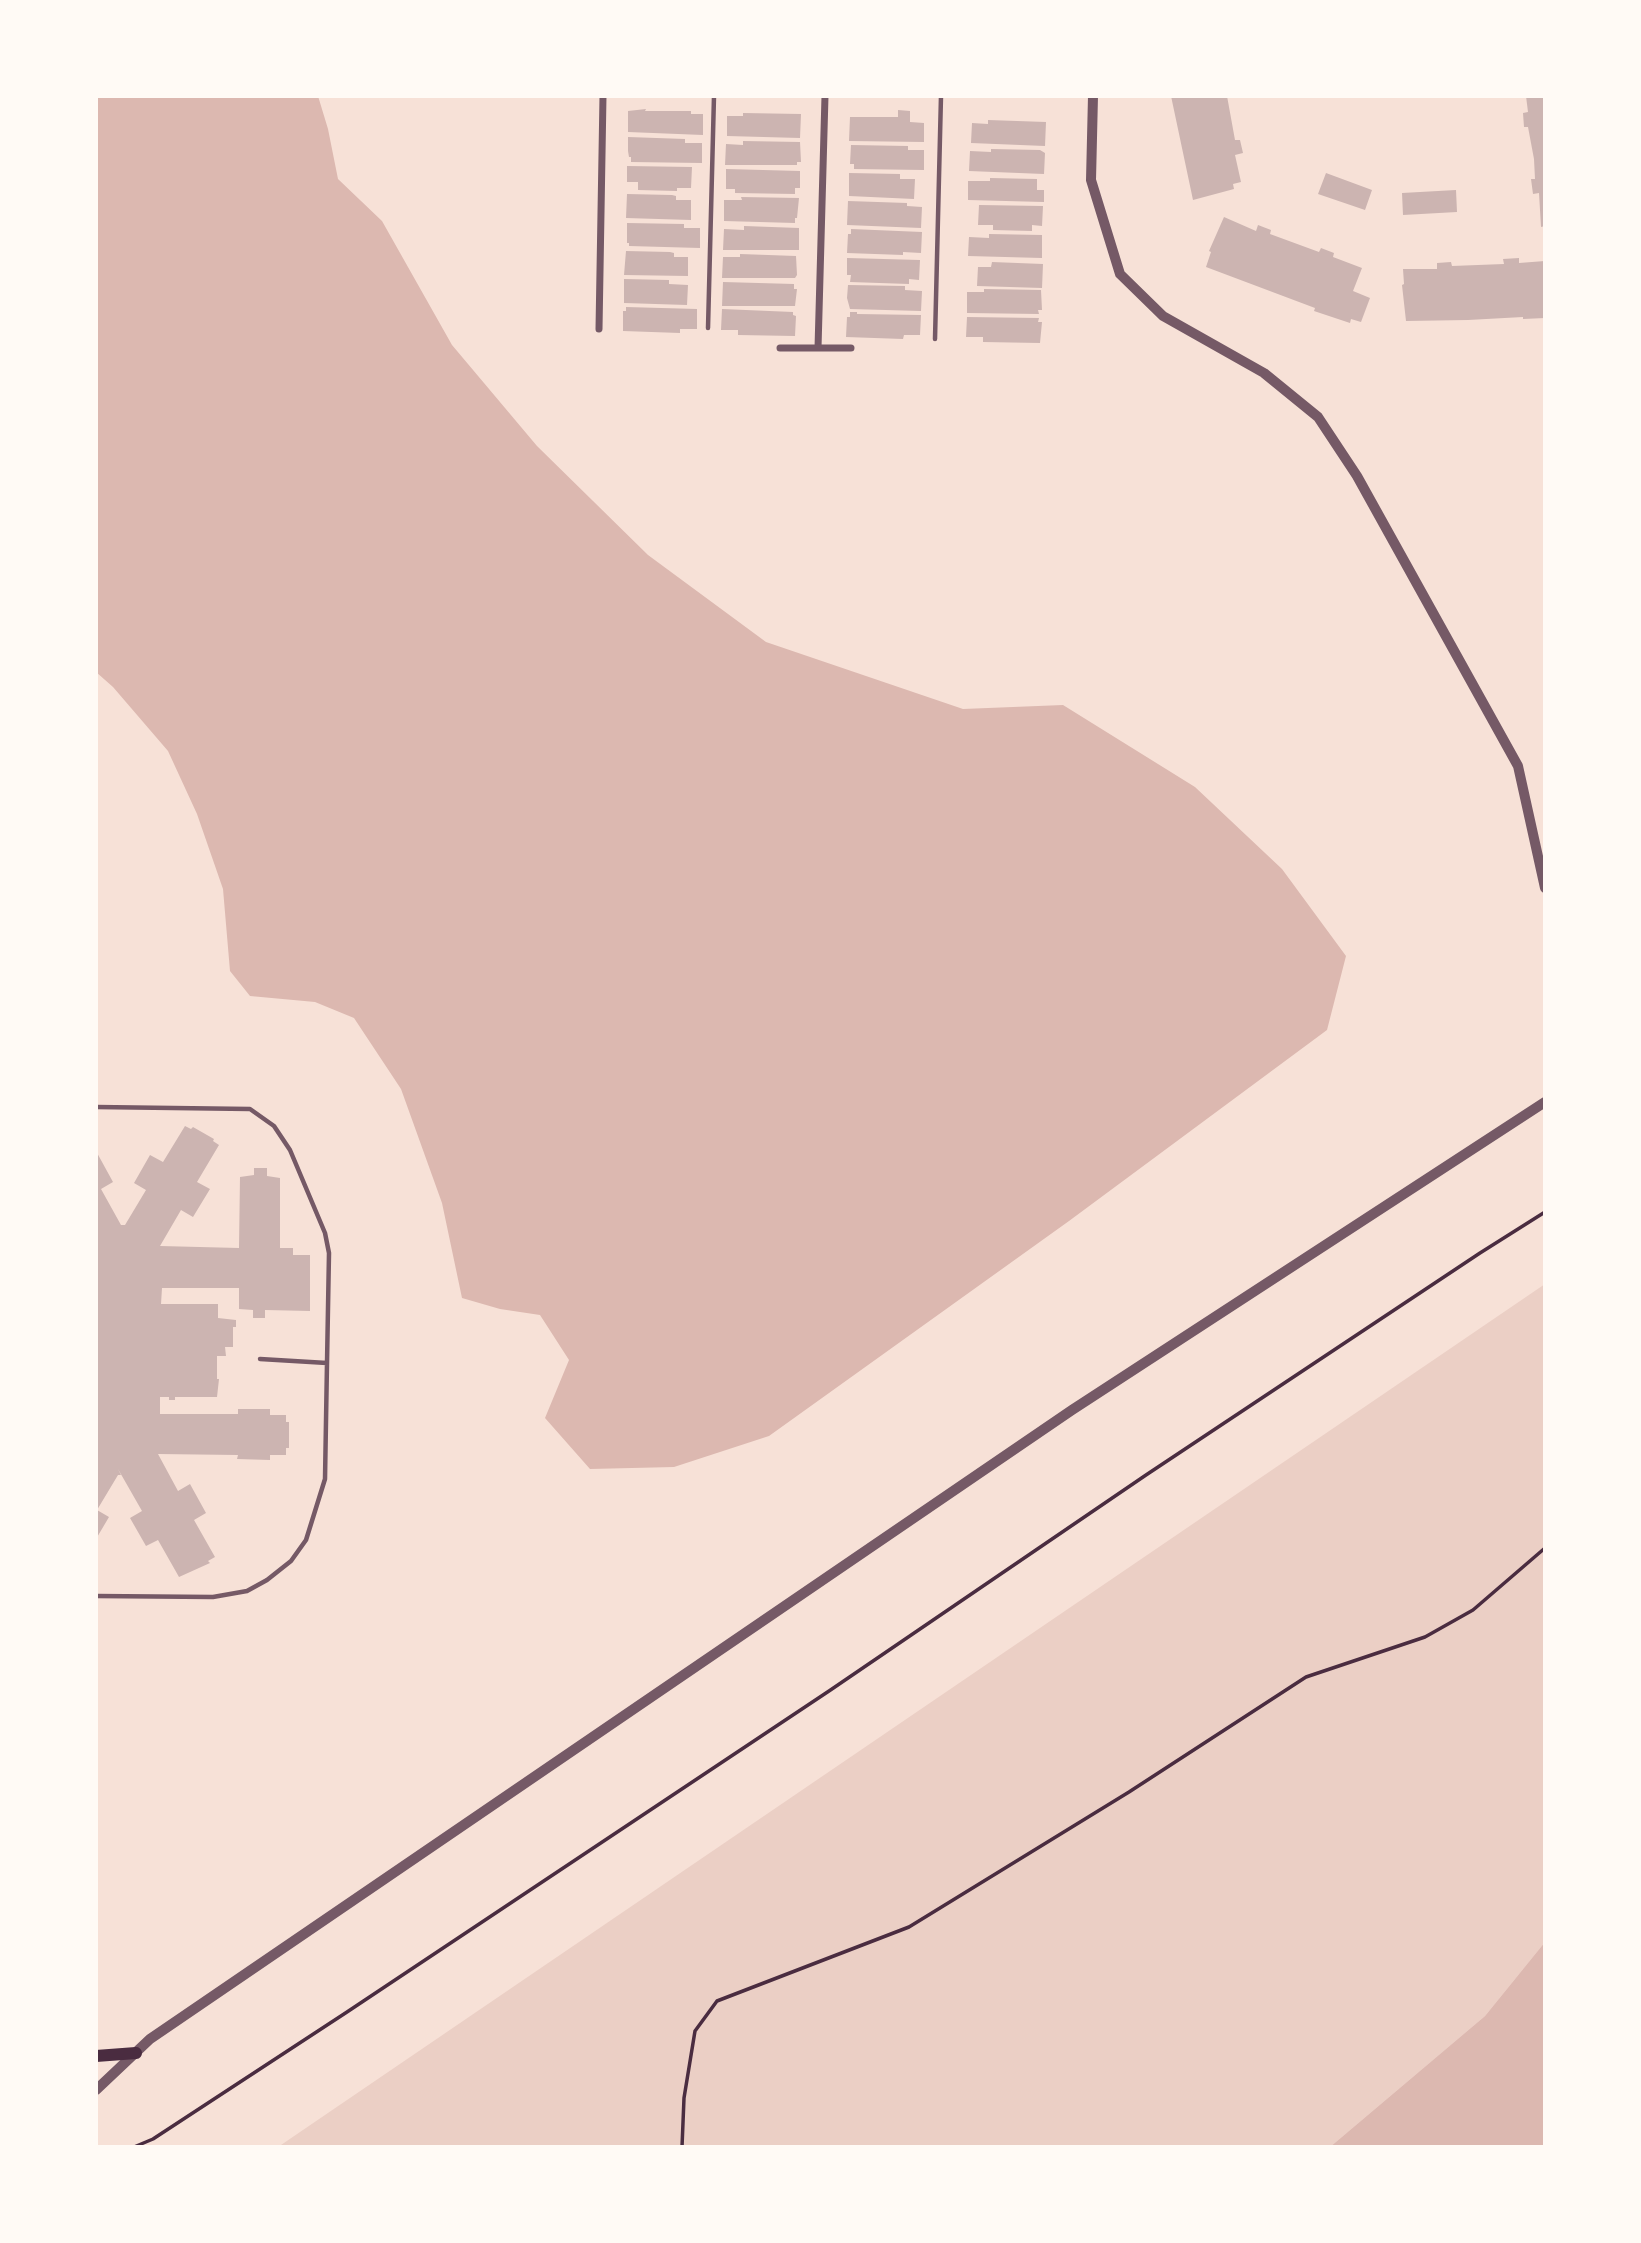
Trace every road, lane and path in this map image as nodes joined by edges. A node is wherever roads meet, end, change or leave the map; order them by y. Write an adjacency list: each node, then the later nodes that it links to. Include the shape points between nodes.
1 (603, 96): 7 (street)
2 (714, 96): 6 (lane)
3 (825, 96): 10 (street)
4 (941, 96): 8 (lane)
5 (1093, 96): 12 (street, via 1091,180 1120,274 1163,316 1264,373 1318,417 1357,476 1518,766)
6 (708, 328)
7 (599, 329)
8 (935, 339)
9 (780, 348): 10 (street)
10 (818, 348): 11 (street)
11 (851, 348)
12 (1545, 888)
13 (1545, 1102): 20 (street, via 1072,1410 150,2039)
14 (96, 1107): 17 (lane, via 250,1109 274,1126 290,1150 325,1233 329,1252)
15 (1545, 1212): 23 (path, via 347,2012)
16 (260, 1359): 17 (lane)
17 (327, 1363): 19 (lane, via 325,1479 306,1540 291,1561 247,1591 225,1595)
18 (1545, 1548): 24 (path, via 1473,1610 1425,1637 1306,1677 909,1927 717,2001 695,2031)
19 (96, 1596)
20 (136, 2053): 21 (main road); 22 (street)
21 (96, 2056)
22 (96, 2090)
23 (134, 2147)
24 (681, 2147)

